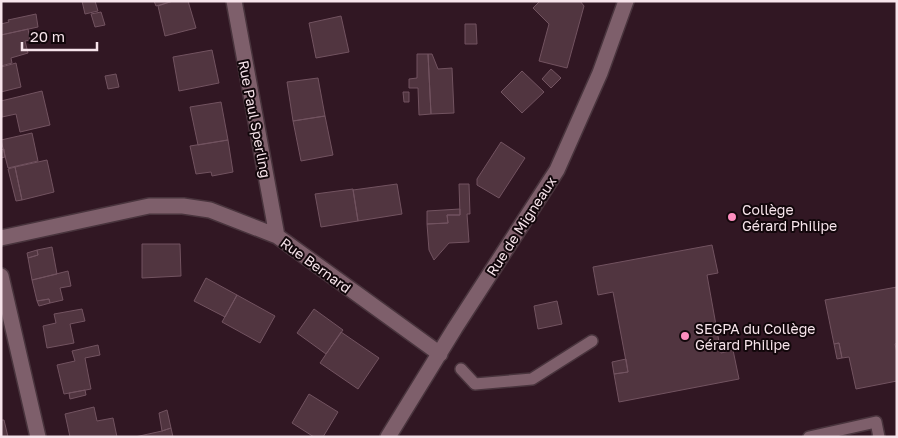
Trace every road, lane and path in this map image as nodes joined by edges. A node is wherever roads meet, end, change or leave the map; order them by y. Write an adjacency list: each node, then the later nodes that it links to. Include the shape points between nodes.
1 (234, 1): 3 (street, Rue Paul Sperling)
2 (626, 1): 7 (street, Rue de Migneaux, via 600,73 557,170)
3 (277, 236): 4 (street, Rue Bernard, via 210,210 149,206); 7 (street, Rue Bernard)
4 (1, 238)
5 (1, 276): 9 (street)
6 (592, 341): 8 (lane, via 532,379 476,384)
7 (440, 354): 10 (street, Rue de Migneaux)
8 (461, 369)
9 (38, 437)
10 (388, 437)
11 (809, 437): 12 (lane, via 876,422)
12 (879, 437)

